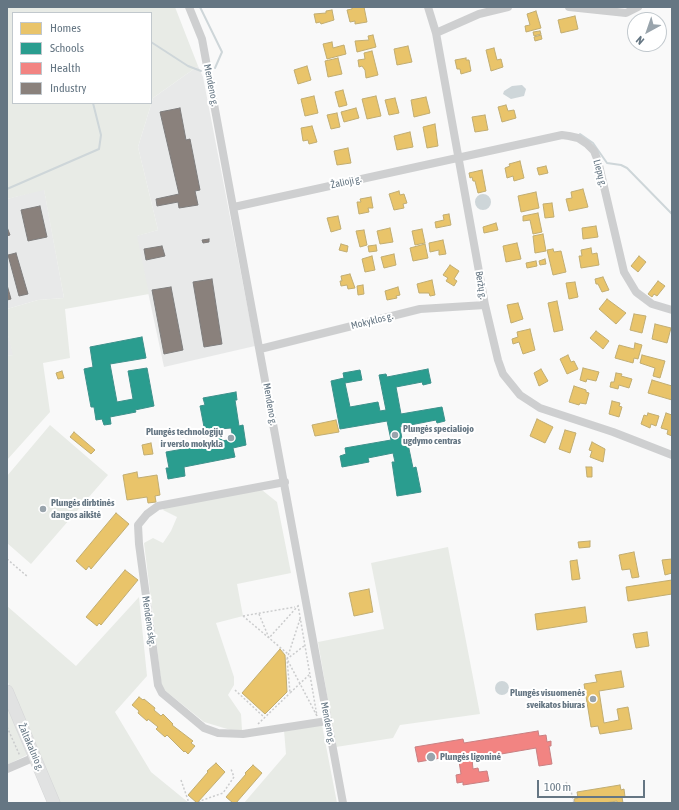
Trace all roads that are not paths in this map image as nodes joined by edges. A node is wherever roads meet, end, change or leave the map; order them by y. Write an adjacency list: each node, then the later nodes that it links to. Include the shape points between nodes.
1 (189, 7): 8 (street, Mendeno g., via 202,39)
2 (428, 7): 6 (street, Beržų g.)
3 (508, 7): 6 (street, via 478,14)
4 (569, 7): 5 (street, via 626,12)
5 (638, 7)
6 (436, 33): 7 (street, Beržų g.)
7 (458, 158): 8 (street, Žalioji g.); 9 (street, Beržų g.); 10 (street, Liepų g., via 562,135 578,138 587,144 594,151 598,161 624,272 641,296 652,304)
8 (234, 206): 11 (street, Mendeno g.)
9 (485, 305): 11 (street, Mokyklos g., via 420,309); 12 (street, Beržų g., via 503,374 520,395 540,408)
10 (672, 310)
11 (260, 349): 13 (street, Mendeno g.)
12 (672, 455)
13 (285, 482): 15 (street, Mendeno g.); 15 (street, Mendeno skg., via 158,506 138,525 158,685 162,693 204,728 218,733 249,733)
14 (7, 691): 16 (main road, Žaltakalnio g.)
15 (327, 721): 19 (street, Mendeno g.)
16 (35, 757): 17 (street); 18 (main road, Žaltakalnio g.)
17 (7, 769)
18 (54, 803)
19 (343, 803)

